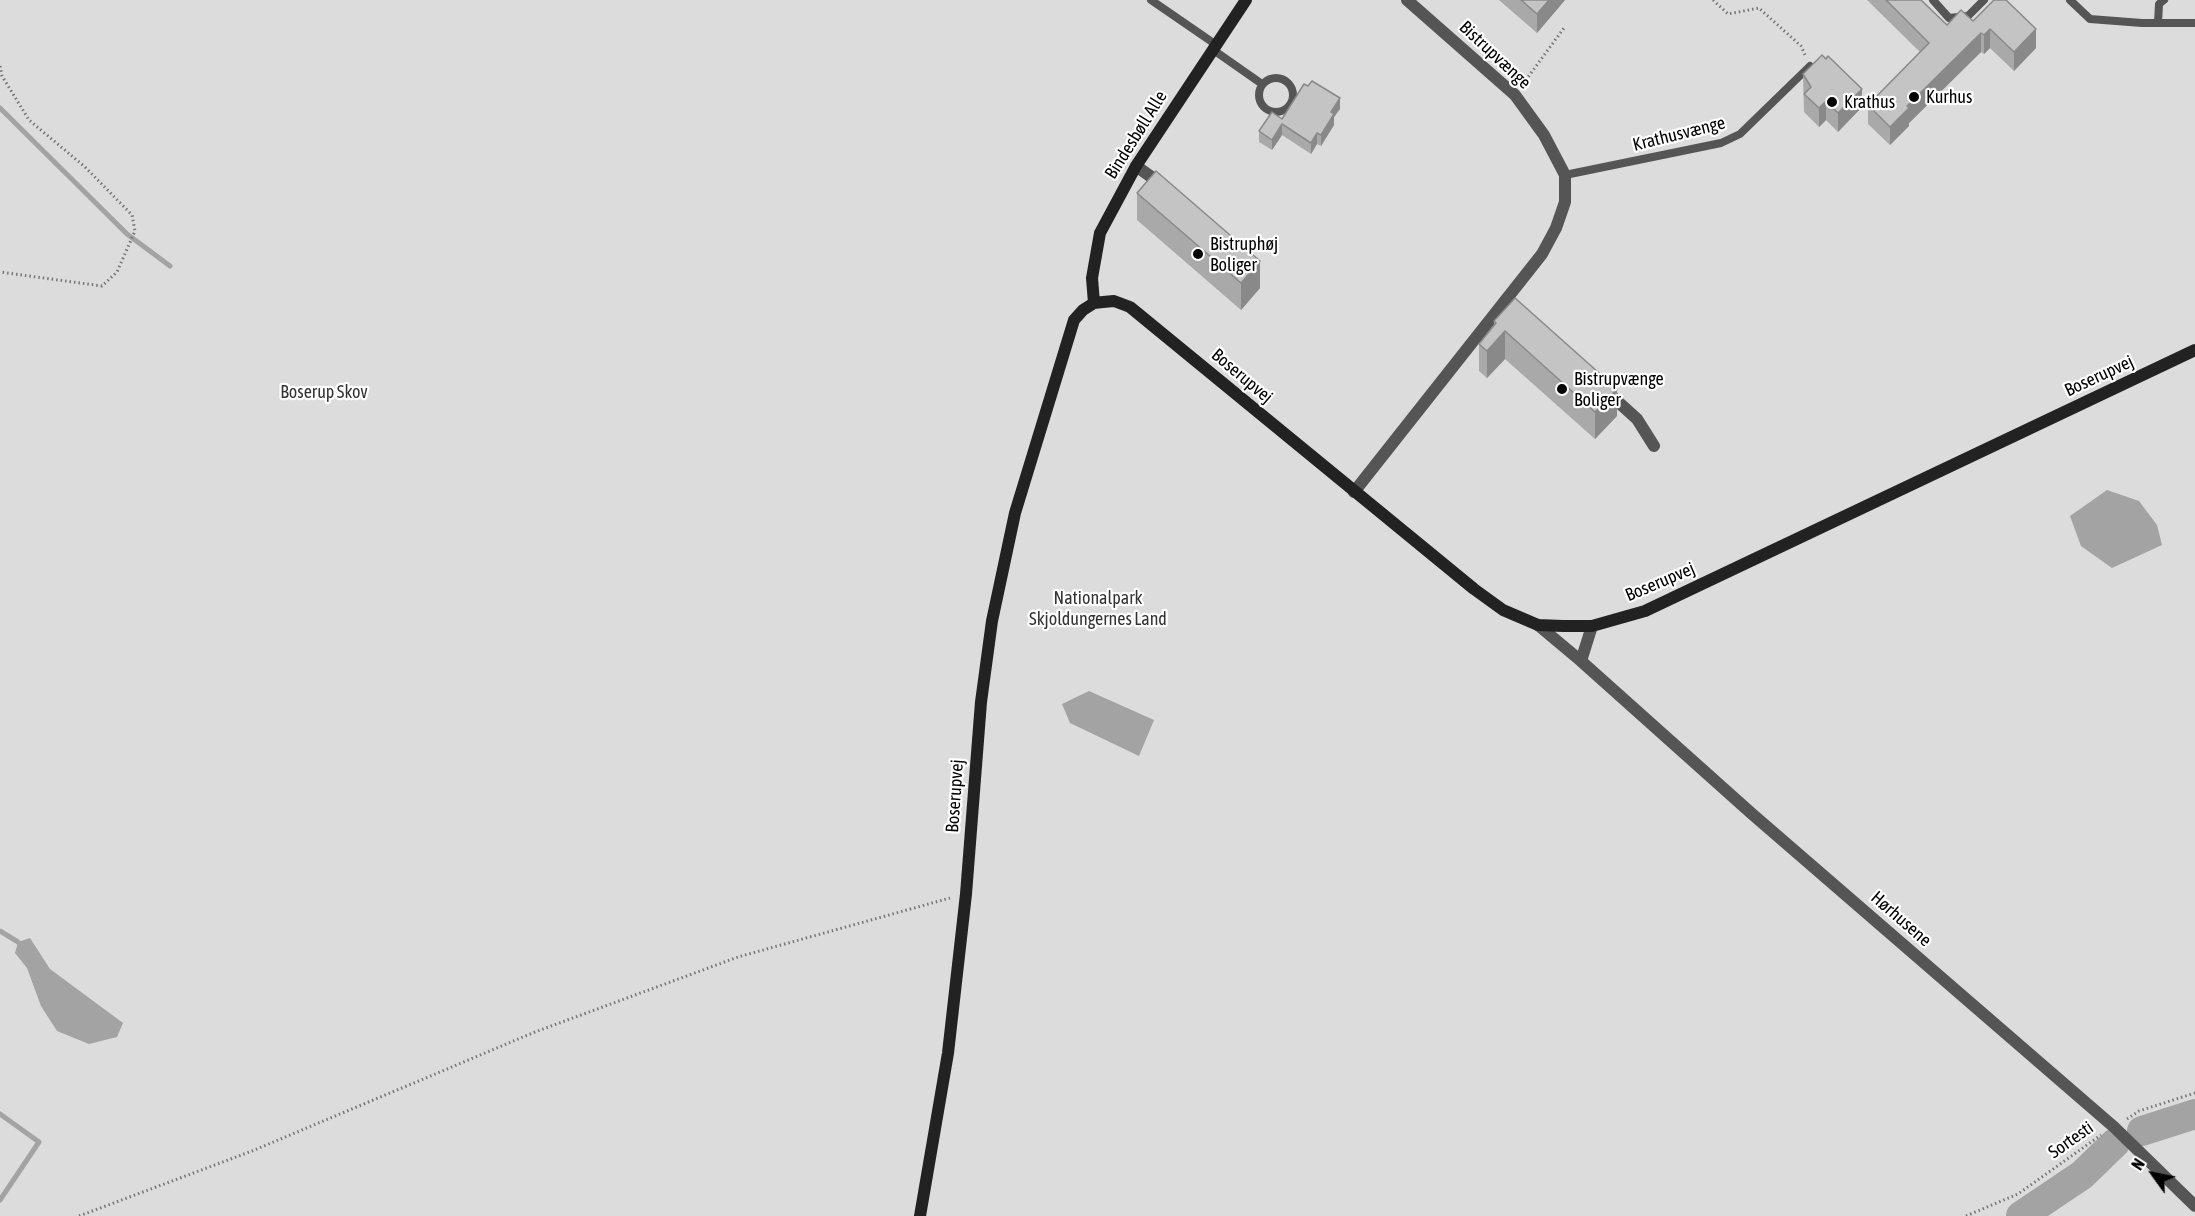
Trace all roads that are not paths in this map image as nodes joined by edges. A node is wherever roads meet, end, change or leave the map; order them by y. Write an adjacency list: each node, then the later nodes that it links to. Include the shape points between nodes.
1 (1151, 0): 10 (lane)
2 (1246, 0): 10 (street, Bindesbøll Alle)
3 (1407, 0): 14 (street, Bistrupvænge, via 1515,95 1544,135)
4 (1933, 0): 5 (lane, via 1949,18 1968,16)
5 (1984, 0)
6 (2070, 0): 9 (lane, via 2090,19)
7 (2164, 0): 9 (lane, via 2159,4)
8 (2195, 22): 9 (lane)
9 (2158, 23)
10 (1213, 46): 12 (lane); 13 (street, Bindesbøll Alle)
11 (1810, 66): 14 (lane, Krathusvænge, via 1740,134 1730,139)
12 (1262, 84): 12 (lane, via 1260,102 1266,109 1274,113 1290,106 1294,98 1287,81 1269,79)
13 (1136, 166): 15 (street); 16 (street, Bindesbøll Alle, via 1100,233 1092,278)
14 (1565, 175): 20 (street, Bistrupvænge, via 1565,202 1542,254 1507,306)
15 (1178, 198)
16 (1094, 303): 20 (street, Boserupvej, via 1114,301 1130,308); 25 (street, Boserupvej, via 1074,320 1015,513 992,621 948,1053)
17 (2195, 350): 22 (street, Boserupvej, via 1645,611)
18 (1592, 380): 19 (street, via 1637,419)
19 (1654, 446)
20 (1354, 492): 21 (street, Boserupvej, via 1503,610)
21 (1538, 625): 22 (street, Boserupvej); 23 (street, Hørhusene)
22 (1592, 626): 23 (street)
23 (1581, 661): 24 (street, Hørhusene, via 2114,1127)
24 (2195, 1206)
25 (920, 1216)

